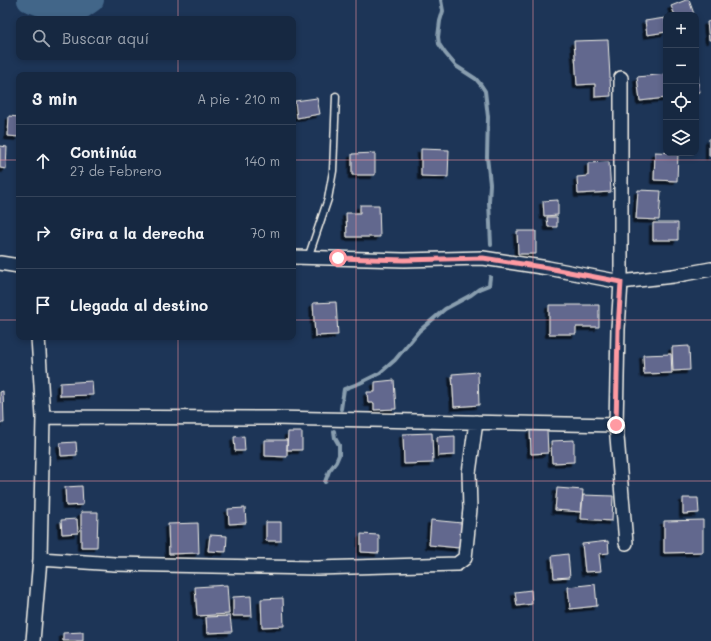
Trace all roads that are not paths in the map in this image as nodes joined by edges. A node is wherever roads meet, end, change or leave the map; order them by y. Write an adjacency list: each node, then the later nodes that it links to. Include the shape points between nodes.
1 (621, 78): 8 (street)
2 (336, 96): 4 (lane, via 333,171 328,199)
3 (296, 257): 4 (street)
4 (308, 258): 8 (street, via 483,258)
5 (0, 263): 6 (street)
6 (16, 266)
7 (711, 270): 8 (street)
8 (621, 282): 12 (street)
9 (38, 340): 10 (street)
10 (43, 417): 11 (street); 14 (street)
11 (476, 422): 12 (street); 14 (street, via 469,473 470,509 465,558 457,564 317,568 115,564)
12 (616, 425): 13 (street)
13 (626, 544)
14 (40, 559): 15 (street)
15 (32, 641)

